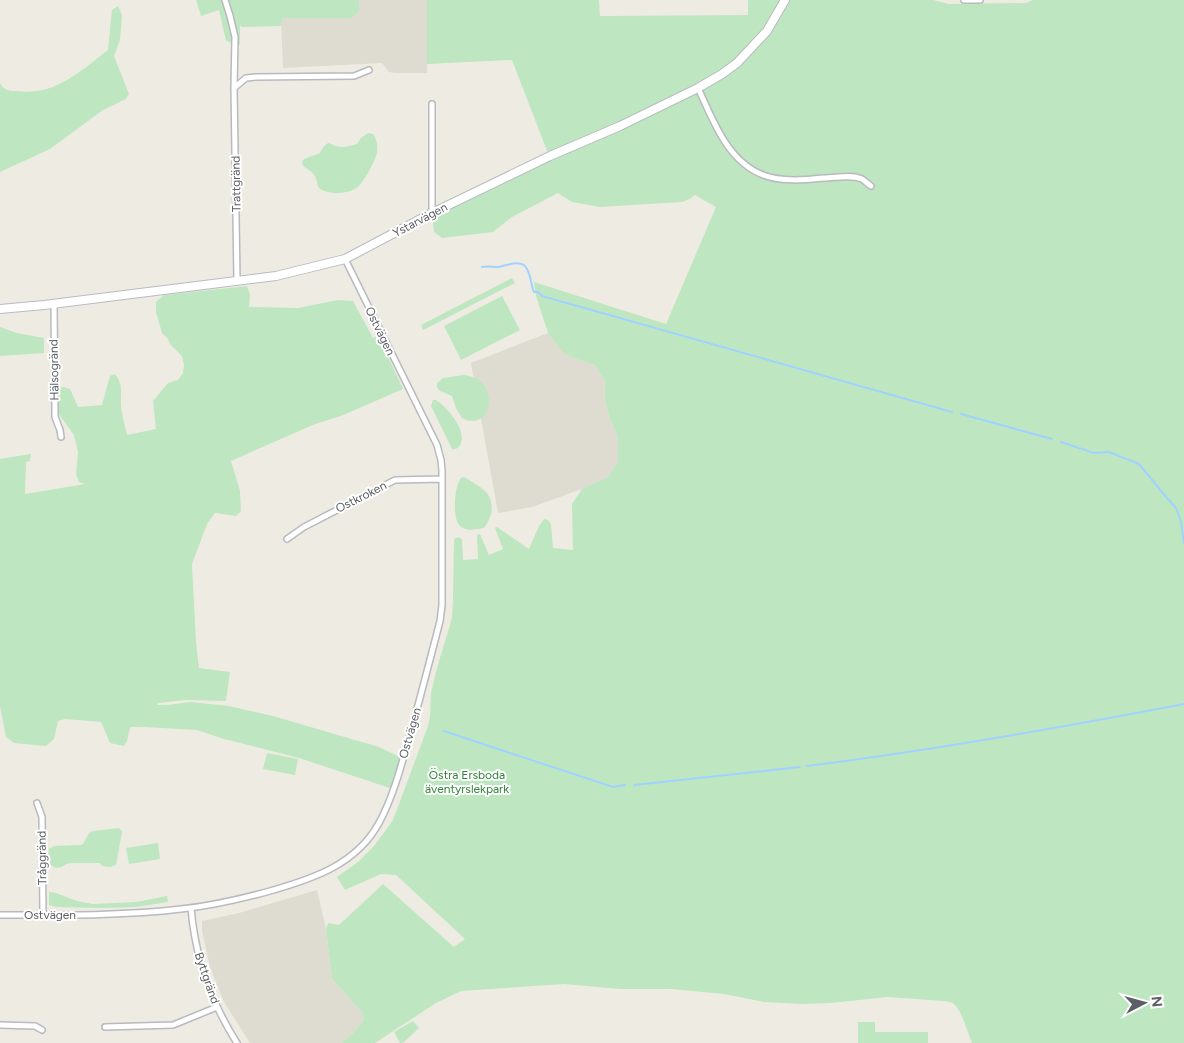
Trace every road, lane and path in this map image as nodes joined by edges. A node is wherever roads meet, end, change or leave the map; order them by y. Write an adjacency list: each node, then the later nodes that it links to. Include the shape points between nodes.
1 (225, 0): 6 (street, Trattgränd, via 235,37)
2 (785, 0): 7 (street, Ystarvägen, via 767,31 737,63)
3 (964, 0): 4 (street)
4 (980, 0)
5 (370, 70): 6 (street, via 354,76 246,78)
6 (234, 88): 12 (street, Trattgränd)
7 (698, 88): 9 (street, via 730,149 762,174 807,180 851,177 862,179); 10 (street, Ystarvägen)
8 (432, 104): 10 (street)
9 (871, 186)
10 (432, 213): 11 (street, Ystarvägen)
11 (345, 259): 12 (street, Ystarvägen, via 276,276); 16 (street, Ostvägen, via 437,445)
12 (237, 280): 13 (street, Ystarvägen)
13 (54, 303): 14 (street, Ystarvägen); 15 (street, Hälsogränd, via 55,417)
14 (0, 309)
15 (61, 437)
16 (442, 479): 17 (street, Ostkroken, via 394,480 304,526); 19 (street, Ostvägen, via 440,621 404,759 378,825 345,861 315,877 282,888)
17 (287, 539)
18 (37, 802): 21 (street, Tråggränd, via 42,817)
19 (191, 908): 21 (street, Ostvägen, via 122,914); 22 (street, Byttgränd, via 199,959)
20 (0, 915): 21 (street, Ostvägen)
21 (43, 915)
22 (217, 1006): 24 (street, via 173,1025); 26 (street, Byttgränd)
23 (0, 1025): 25 (street, via 35,1026)
24 (105, 1027)
25 (42, 1030)
26 (237, 1043)

